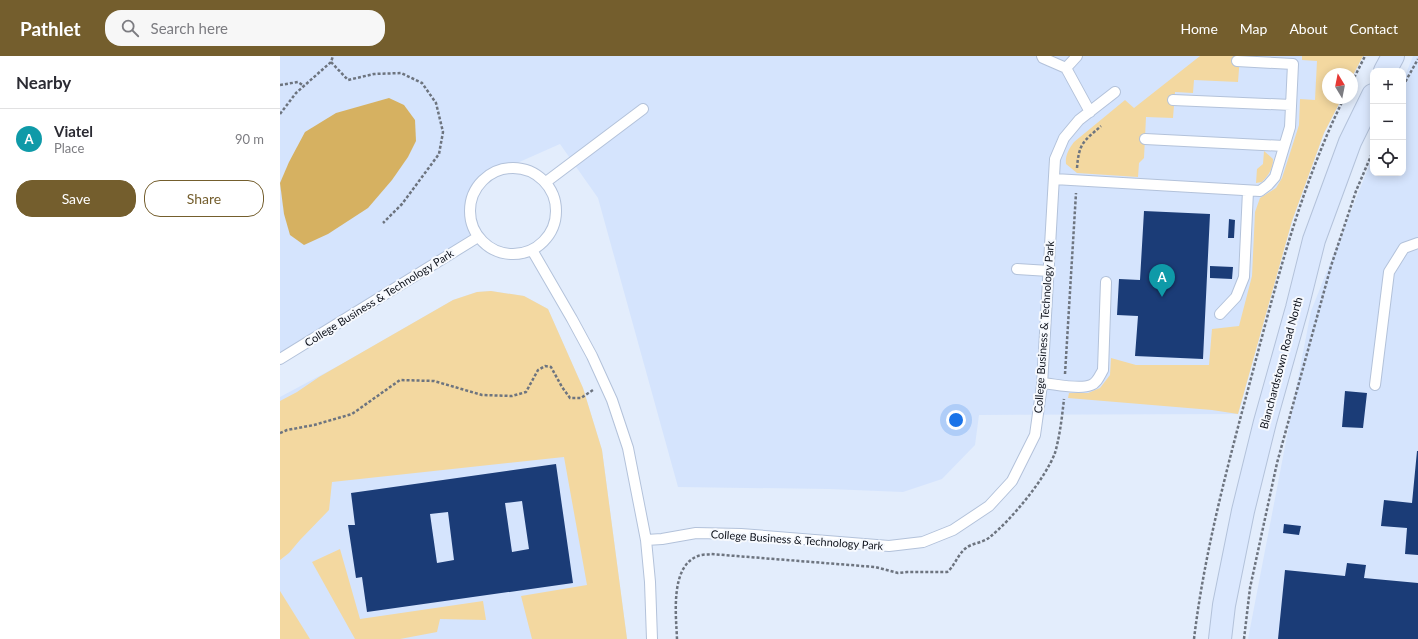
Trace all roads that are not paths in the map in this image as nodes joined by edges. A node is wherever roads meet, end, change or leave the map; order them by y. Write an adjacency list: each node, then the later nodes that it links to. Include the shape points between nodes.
1 (1042, 56): 5 (lane)
2 (1077, 56): 5 (lane)
3 (1393, 56): 6 (main road)
4 (1237, 60): 10 (lane, via 1293,64)
5 (1066, 68): 12 (lane)
6 (1387, 68)
7 (1115, 92): 12 (lane, College Business & Technology Park)
8 (1173, 100): 10 (lane)
9 (1370, 101): 30 (main road, Blanchardstown Road North, via 1350,142 1314,240 1243,511)
10 (1291, 105): 14 (lane, via 1290,127)
11 (643, 109): 16 (lane)
12 (1090, 112): 15 (lane, College Business & Technology Park, via 1079,120 1064,138 1055,159)
13 (1145, 139): 14 (lane)
14 (1284, 146): 17 (lane, via 1275,178 1260,191)
15 (1054, 179): 17 (lane); 22 (lane, College Business & Technology Park)
16 (546, 182): 18 (lane, via 537,174 517,167 495,170 485,177 476,186 470,199 471,225); 20 (lane, via 553,194 556,220 543,243)
17 (1248, 191): 24 (lane, via 1244,277 1236,297)
18 (478, 237): 20 (lane, via 502,254 518,254); 25 (lane, College Business & Technology Park)
19 (1418, 243): 27 (lane, via 1404,248 1389,272)
20 (532, 250): 28 (lane, via 572,319 612,400 628,448)
21 (1017, 269): 22 (lane)
22 (1049, 271): 26 (lane, College Business & Technology Park)
23 (1106, 282): 26 (lane, via 1102,370 1098,379 1092,385 1082,387)
24 (1220, 314)
25 (280, 359)
26 (1042, 383): 28 (lane, College Business & Technology Park, via 1035,435 1012,481 989,506 953,530 923,542 889,546 741,534 696,533)
27 (1375, 385)
28 (646, 540): 29 (lane)
29 (652, 639)
30 (1220, 639)

